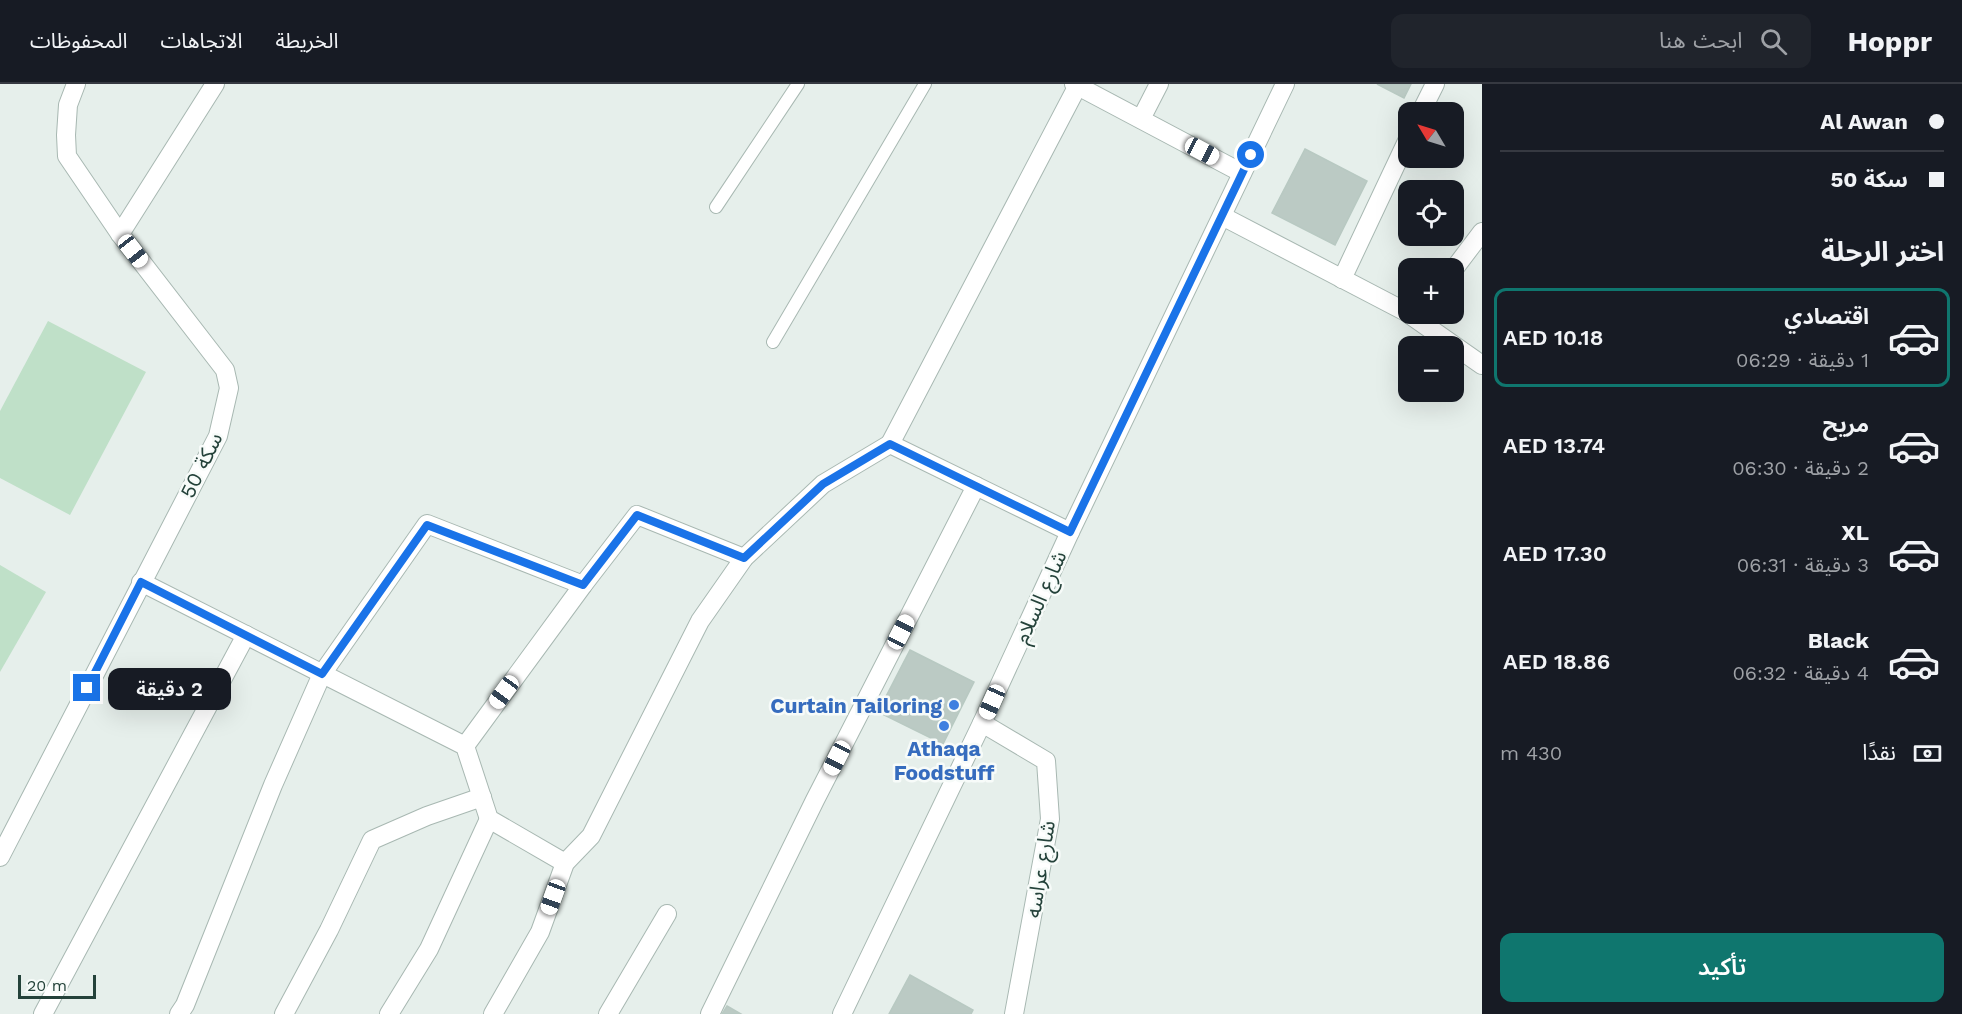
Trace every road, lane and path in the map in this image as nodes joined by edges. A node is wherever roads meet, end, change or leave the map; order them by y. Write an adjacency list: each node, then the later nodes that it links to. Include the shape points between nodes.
1 (76, 84): 16 (street, سكة 50, via 68,105 67,156)
2 (215, 84): 16 (street)
3 (798, 84): 13 (lane)
4 (925, 84): 21 (lane)
5 (1159, 84): 10 (street)
6 (1285, 84): 12 (street, شارع السلام)
7 (1435, 84): 9 (street)
8 (1076, 85): 10 (street); 23 (street)
9 (1426, 102)
10 (1141, 119): 12 (street)
11 (1398, 160): 18 (street)
12 (1242, 173): 14 (street, شارع السلام)
13 (716, 207)
14 (1222, 216): 18 (street); 25 (street, شارع السلام)
15 (1482, 232): 17 (street)
16 (120, 234): 27 (street, سكة 50, via 225,369 229,388 218,436)
17 (1462, 258)
18 (1342, 279): 19 (street)
19 (1398, 307)
20 (1427, 324): 22 (street)
21 (773, 342)
22 (1482, 365)
23 (890, 444): 24 (street); 26 (street, via 823,484)
24 (976, 486): 25 (street); 44 (street)
25 (1070, 532): 31 (street, شارع السلام)
26 (744, 558): 28 (street, via 637,515); 36 (street, via 700,621 591,836)
27 (141, 582): 29 (street); 35 (street, سكة 50)
28 (583, 585): 30 (street, via 427,525); 32 (street)
29 (246, 635): 30 (street); 38 (street)
30 (322, 674): 32 (street); 39 (street)
31 (982, 723): 45 (street, شارع السلام); 46 (street, شارع عراسه, via 1046,761 1050,819)
32 (465, 746): 33 (street)
33 (482, 797): 34 (street); 40 (street, via 372,840)
34 (489, 819): 36 (street); 41 (street, via 429,949)
35 (0, 857)
36 (566, 863): 42 (street, via 540,932)
37 (667, 914): 43 (street)
38 (43, 1014)
39 (179, 1014)
40 (284, 1014)
41 (389, 1014)
42 (493, 1014)
43 (608, 1014)
44 (710, 1014)
45 (842, 1014)
46 (1014, 1014)

